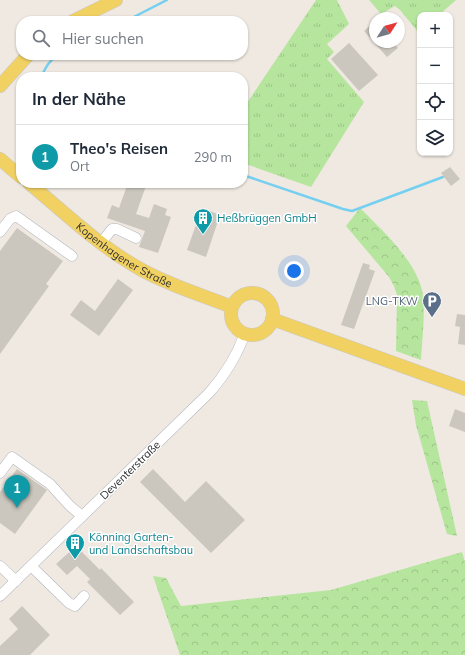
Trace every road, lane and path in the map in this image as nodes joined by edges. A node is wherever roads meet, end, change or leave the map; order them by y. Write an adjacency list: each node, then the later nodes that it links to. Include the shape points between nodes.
1 (116, 0): 2 (main road)
2 (83, 16)
3 (23, 60): 4 (main road)
4 (0, 86)
5 (0, 159): 6 (main road)
6 (16, 172)
7 (35, 188): 10 (main road, Kopenhagener Straße)
8 (0, 232): 11 (street, via 10,219 16,216)
9 (136, 238): 10 (street, via 112,229)
10 (101, 243): 12 (main road, Kopenhagener Straße, via 155,277)
11 (72, 256)
12 (232, 307): 13 (main road, via 236,300 248,293 262,295 271,304); 14 (main road, via 234,325)
13 (272, 319): 14 (main road, via 262,332); 15 (main road)
14 (245, 333): 17 (street, Deventerstraße, via 233,360 214,387)
15 (465, 389)
16 (0, 473): 17 (street, via 12,457 50,484)
17 (82, 516): 19 (street, Deventerstraße)
18 (0, 566): 20 (street)
19 (31, 566): 20 (street, Deventerstraße); 22 (street, via 69,603 75,606)
20 (16, 581): 21 (street, Deventerstraße)
21 (0, 596)
22 (84, 596)

